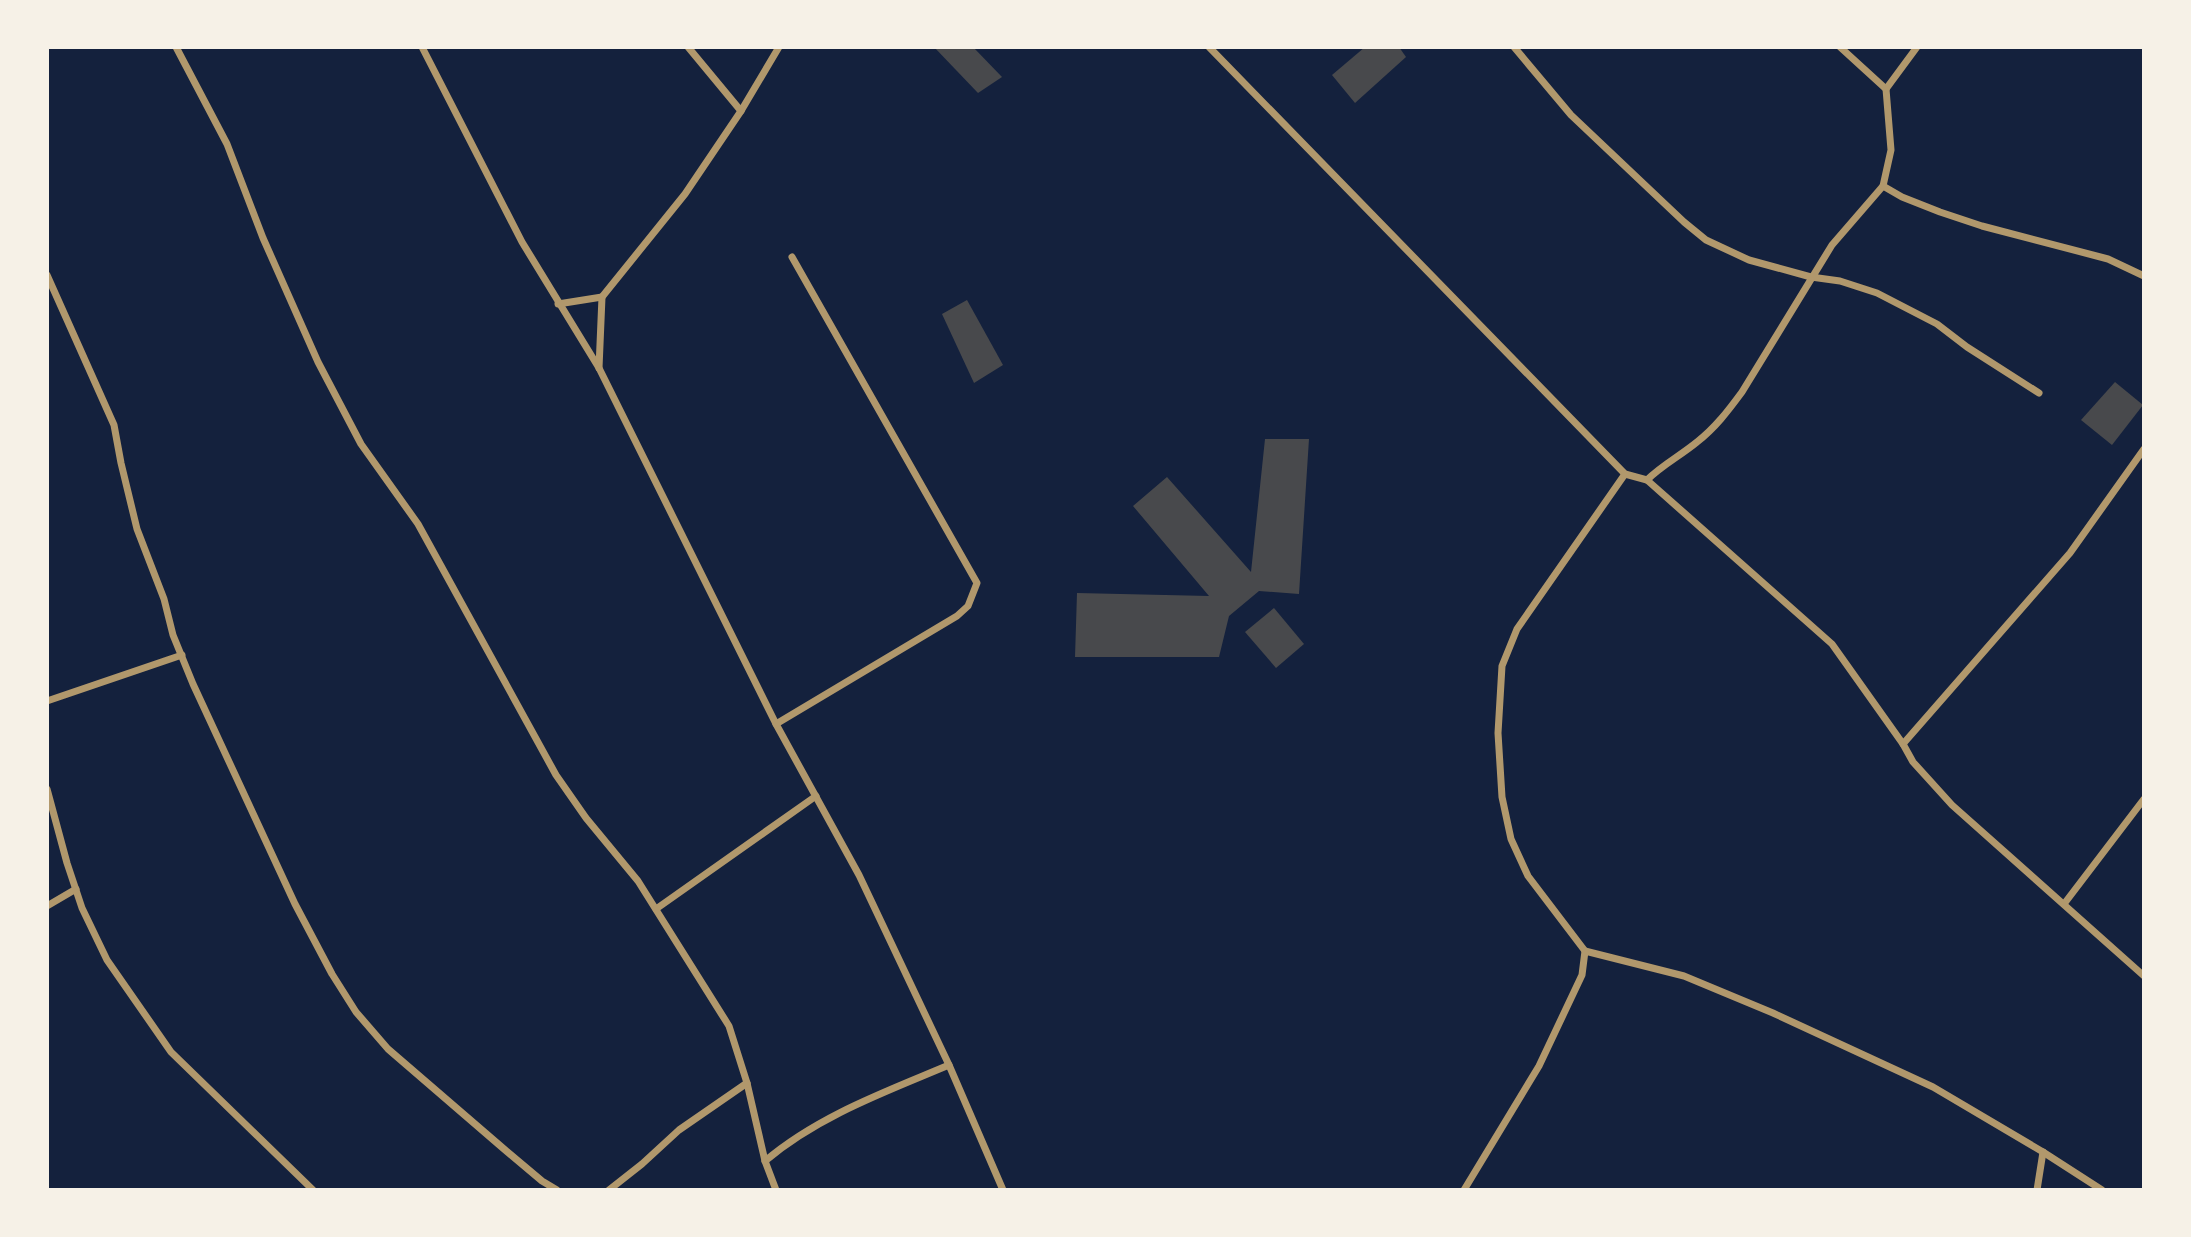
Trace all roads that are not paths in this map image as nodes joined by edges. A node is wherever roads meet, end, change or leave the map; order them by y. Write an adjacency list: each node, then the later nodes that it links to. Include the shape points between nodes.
1 (176, 47): 33 (street, via 227,144 318,362 361,444 418,524 556,775)
2 (422, 47): 17 (street)
3 (688, 47): 10 (street)
4 (779, 47): 10 (street)
5 (1209, 47): 21 (street)
6 (1514, 47): 15 (street, via 1571,115 1706,240 1749,260)
7 (1840, 47): 9 (street)
8 (1917, 47): 9 (street)
9 (1885, 89): 11 (street, via 1891,150)
10 (741, 111): 16 (street, via 685,194)
11 (1883, 186): 14 (street, via 1940,212 2108,259); 15 (street)
12 (792, 257): 25 (street, via 978,583 968,606 957,616)
13 (47, 275): 23 (street, via 114,425 137,529)
14 (2144, 276)
15 (1811, 277): 19 (street, via 1840,281 1901,305); 22 (street, via 1727,413)
16 (602, 297): 17 (street); 18 (street)
17 (558, 304): 18 (street)
18 (599, 368): 25 (street)
19 (2039, 393)
20 (2144, 449): 26 (street, via 2070,552)
21 (1625, 474): 22 (street); 34 (street, via 1517,629 1502,666 1498,733 1502,797 1511,838 1528,876)
22 (1647, 480): 26 (street, via 1832,644)
23 (182, 655): 24 (street); 41 (street, via 295,904 356,1012 388,1049)
24 (47, 701)
25 (776, 724): 28 (street)
26 (1903, 744): 31 (street, via 1952,805)
27 (47, 789): 30 (street)
28 (816, 796): 33 (street); 36 (street, via 859,875)
29 (2144, 799): 31 (street)
30 (76, 889): 32 (street); 40 (street, via 107,960 171,1052)
31 (2064, 904): 35 (street)
32 (47, 906)
33 (656, 909): 37 (street, via 729,1026)
34 (1585, 951): 38 (street, via 1684,976 1773,1013 1933,1087); 45 (street, via 1582,975 1539,1066)
35 (2144, 976)
36 (949, 1065): 39 (street, via 856,1104 787,1143); 44 (street)
37 (747, 1083): 39 (street); 42 (street, via 680,1130)
38 (2043, 1152): 46 (street); 47 (street)
39 (765, 1161): 43 (street)
40 (313, 1190)
41 (557, 1190)
42 (609, 1190)
43 (776, 1190)
44 (1003, 1190)
45 (1464, 1190)
46 (2037, 1190)
47 (2102, 1190)

